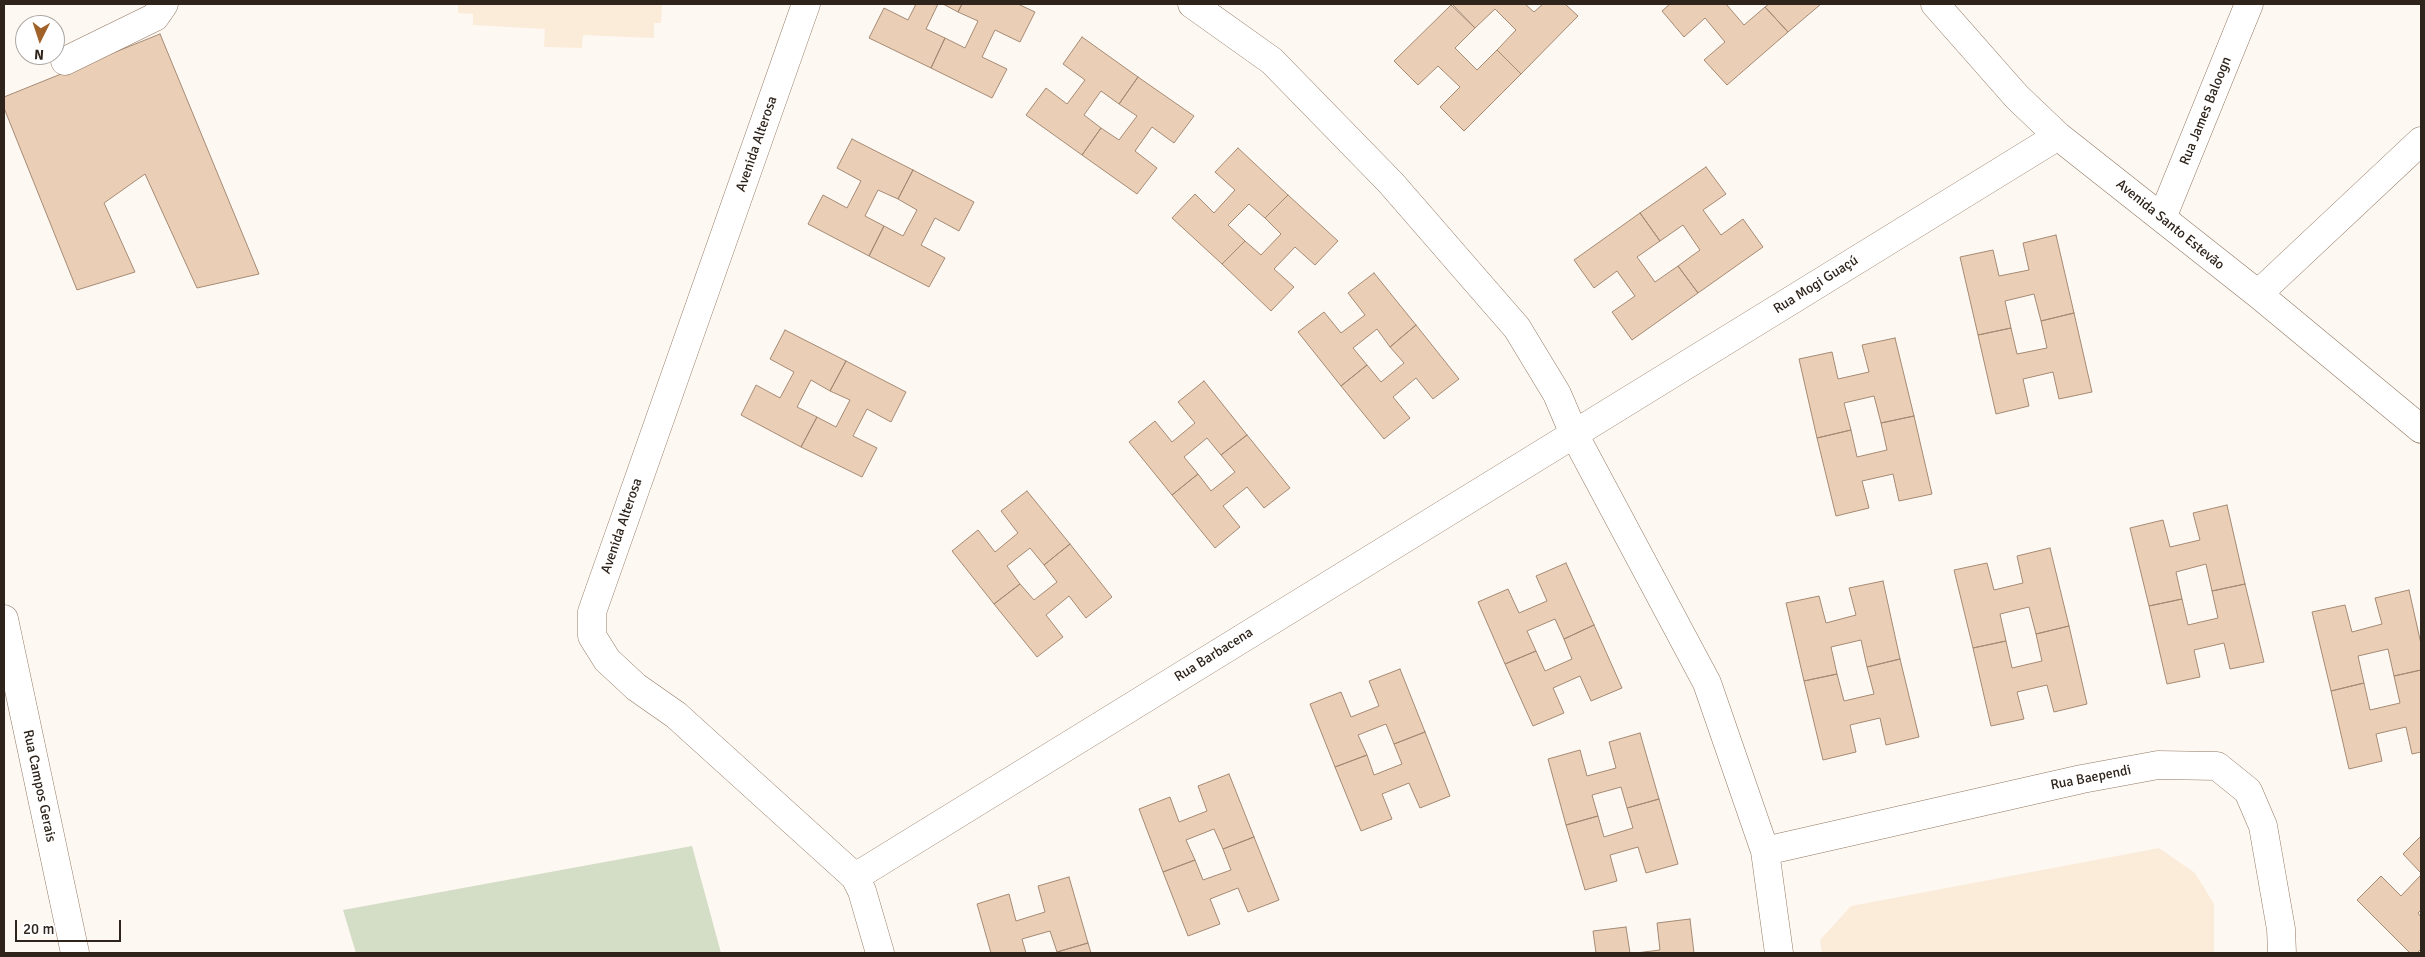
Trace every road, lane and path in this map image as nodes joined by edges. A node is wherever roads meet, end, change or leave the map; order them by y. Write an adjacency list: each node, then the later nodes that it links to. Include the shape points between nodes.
1 (164, 4): 6 (street, via 155,17)
2 (806, 4): 15 (street, Avenida Alterosa, via 592,612 592,636 607,660 676,715)
3 (1192, 4): 12 (street, via 1272,61 1391,183 1517,328 1557,394)
4 (1935, 4): 7 (street, Avenida Santo Estevão, via 2017,97)
5 (2249, 4): 9 (street, Rua James Baloogn)
6 (65, 61)
7 (2058, 136): 9 (street, Avenida Santo Estevão); 12 (street, Rua Mogi Guaçú)
8 (2421, 141): 10 (street)
9 (2162, 218): 10 (street, Avenida Santo Estevão)
10 (2258, 294): 11 (street, Avenida Santo Estevão)
11 (2421, 429)
12 (1574, 434): 14 (street, via 1706,684); 15 (street, Rua Barbacena)
13 (4, 619): 16 (street, Rua Campos Gerais)
14 (1764, 851): 18 (street); 19 (street, Rua Baependi, via 2082,779 2158,765 2217,766 2248,791 2263,826 2281,929)
15 (855, 877): 17 (street, Avenida Alterosa)
16 (75, 953)
17 (880, 953)
18 (1779, 953)
19 (2282, 953)

